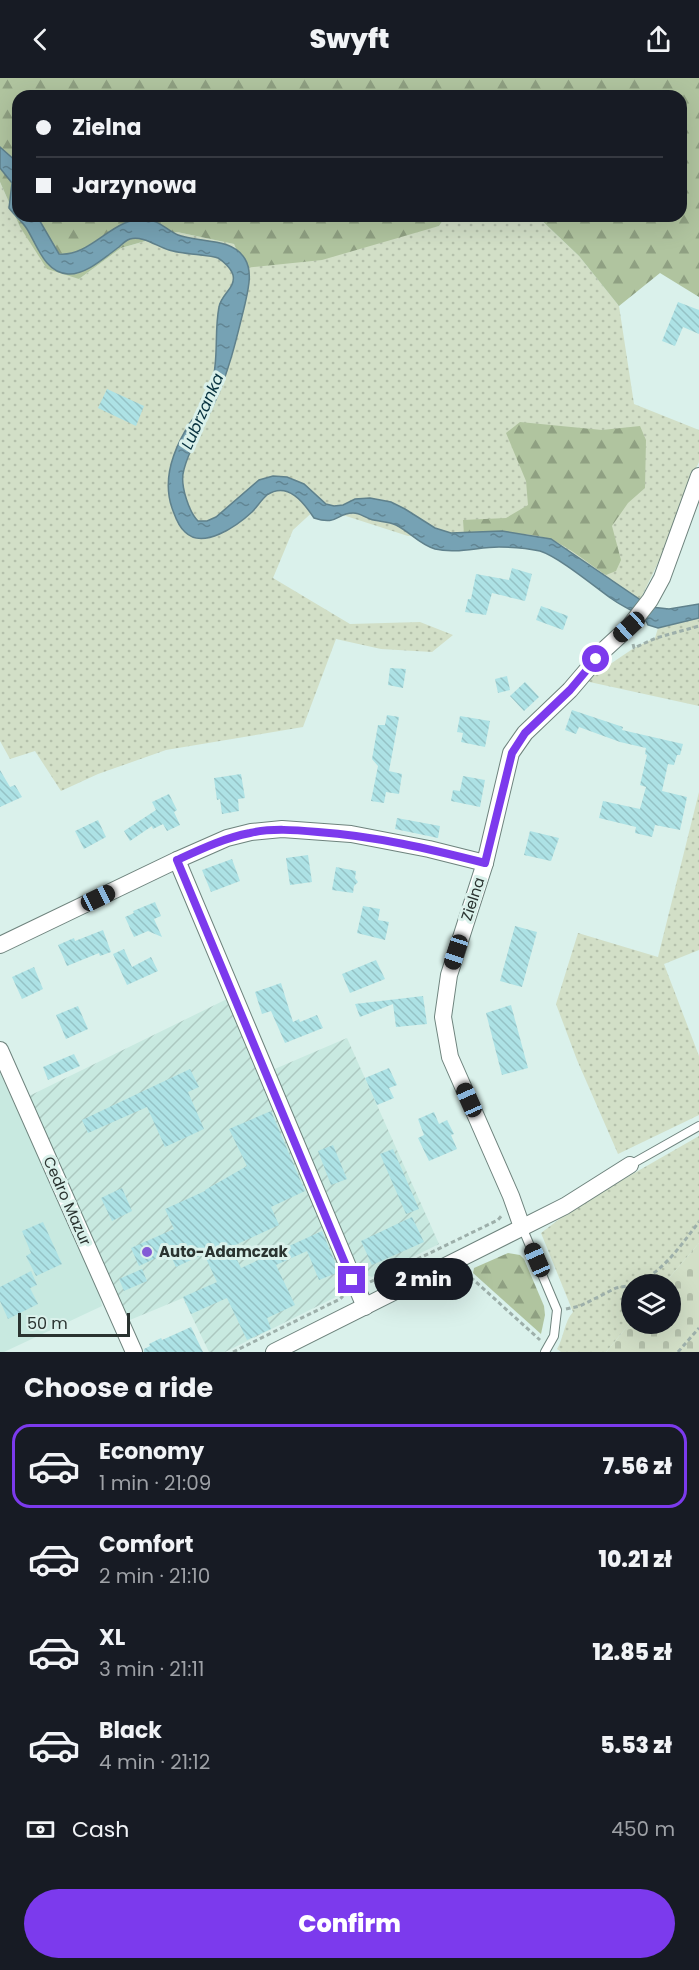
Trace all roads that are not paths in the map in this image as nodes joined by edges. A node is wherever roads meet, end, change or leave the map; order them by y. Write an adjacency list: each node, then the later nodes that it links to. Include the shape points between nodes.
1 (699, 476): 3 (street, Zielna, via 662,578 650,600 570,690 525,733 512,753)
2 (177, 860): 3 (street, via 227,838 282,829 351,834); 4 (street); 9 (street)
3 (485, 863): 8 (street, Zielna, via 449,975 443,1017 450,1057)
4 (0, 945)
5 (0, 1050): 10 (street, Cedro Mazur)
6 (699, 1126): 7 (lane)
7 (630, 1165): 8 (street, via 565,1206)
8 (522, 1227): 9 (street); 12 (lane, via 557,1310 554,1336)
9 (365, 1307): 11 (street)
10 (134, 1352)
11 (274, 1352)
12 (545, 1352)

